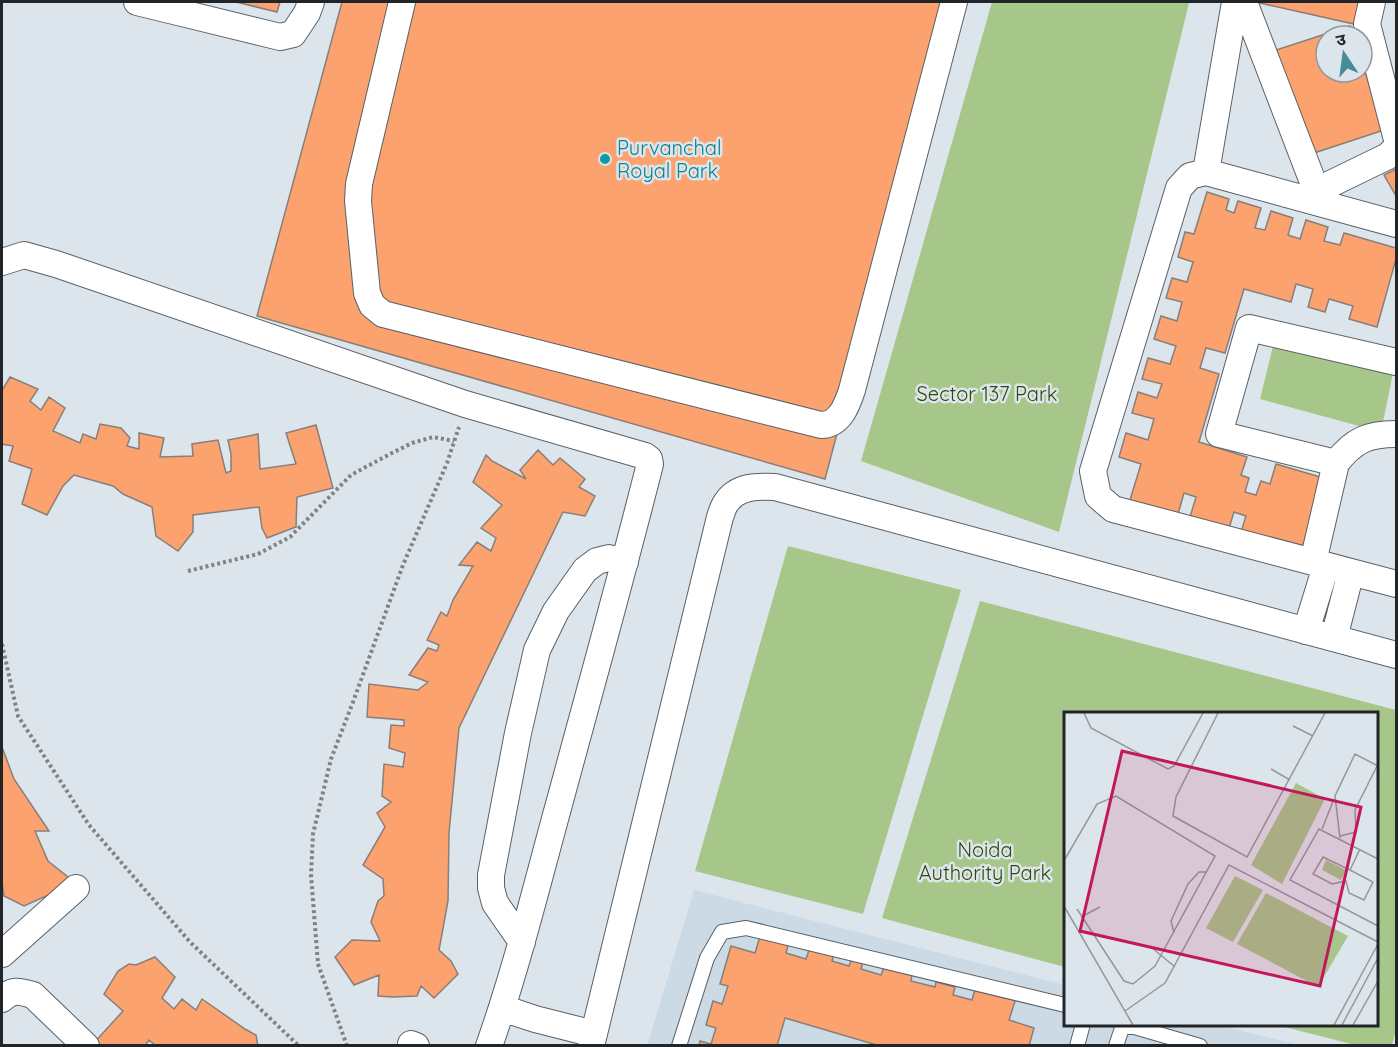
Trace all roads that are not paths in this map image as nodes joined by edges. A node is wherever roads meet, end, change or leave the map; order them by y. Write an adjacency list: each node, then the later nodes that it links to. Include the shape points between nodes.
1 (137, 2): 2 (street, via 280,37 293,34)
2 (310, 2)
3 (402, 2): 4 (street, via 358,201 367,293 372,305 383,314 821,426 839,418 852,390)
4 (954, 2)
5 (1235, 2): 10 (street)
6 (1244, 2): 11 (street)
7 (1372, 2): 8 (street, via 1366,24)
8 (1396, 136)
9 (1396, 148): 11 (street)
10 (1206, 172): 11 (street); 18 (street, via 1190,176 1179,188 1093,471 1098,496 1113,508)
11 (1319, 197): 12 (street)
12 (1396, 224)
13 (2, 262): 17 (street, via 24,255 56,264 465,404 645,456 650,464)
14 (1396, 362): 16 (street, via 1249,328 1219,434)
15 (1396, 434): 16 (street, via 1366,437 1346,450)
16 (1336, 463): 18 (street)
17 (625, 562): 25 (street); 25 (street, via 609,558 585,570 556,611 537,650 491,875 495,903)
18 (1319, 564): 19 (street); 21 (street)
19 (1351, 572): 20 (street); 22 (street)
20 (1396, 584)
21 (1306, 631): 22 (street); 31 (street, via 775,487 756,486 738,491 726,502 720,517)
22 (1334, 638): 23 (street)
23 (1396, 656)
24 (76, 888): 26 (street)
25 (522, 942): 29 (street)
26 (2, 954)
27 (4, 992): 32 (street, via 33,995)
28 (1064, 1005): 34 (lane, via 746,928 722,932 707,958)
29 (502, 1008): 31 (street); 33 (street)
30 (1082, 1026): 35 (lane)
31 (593, 1040)
32 (86, 1046)
33 (489, 1046)
34 (679, 1046)
35 (1077, 1046)
36 (1116, 1046): 37 (lane, via 1122,1028 1131,1026)
37 (1200, 1046)

